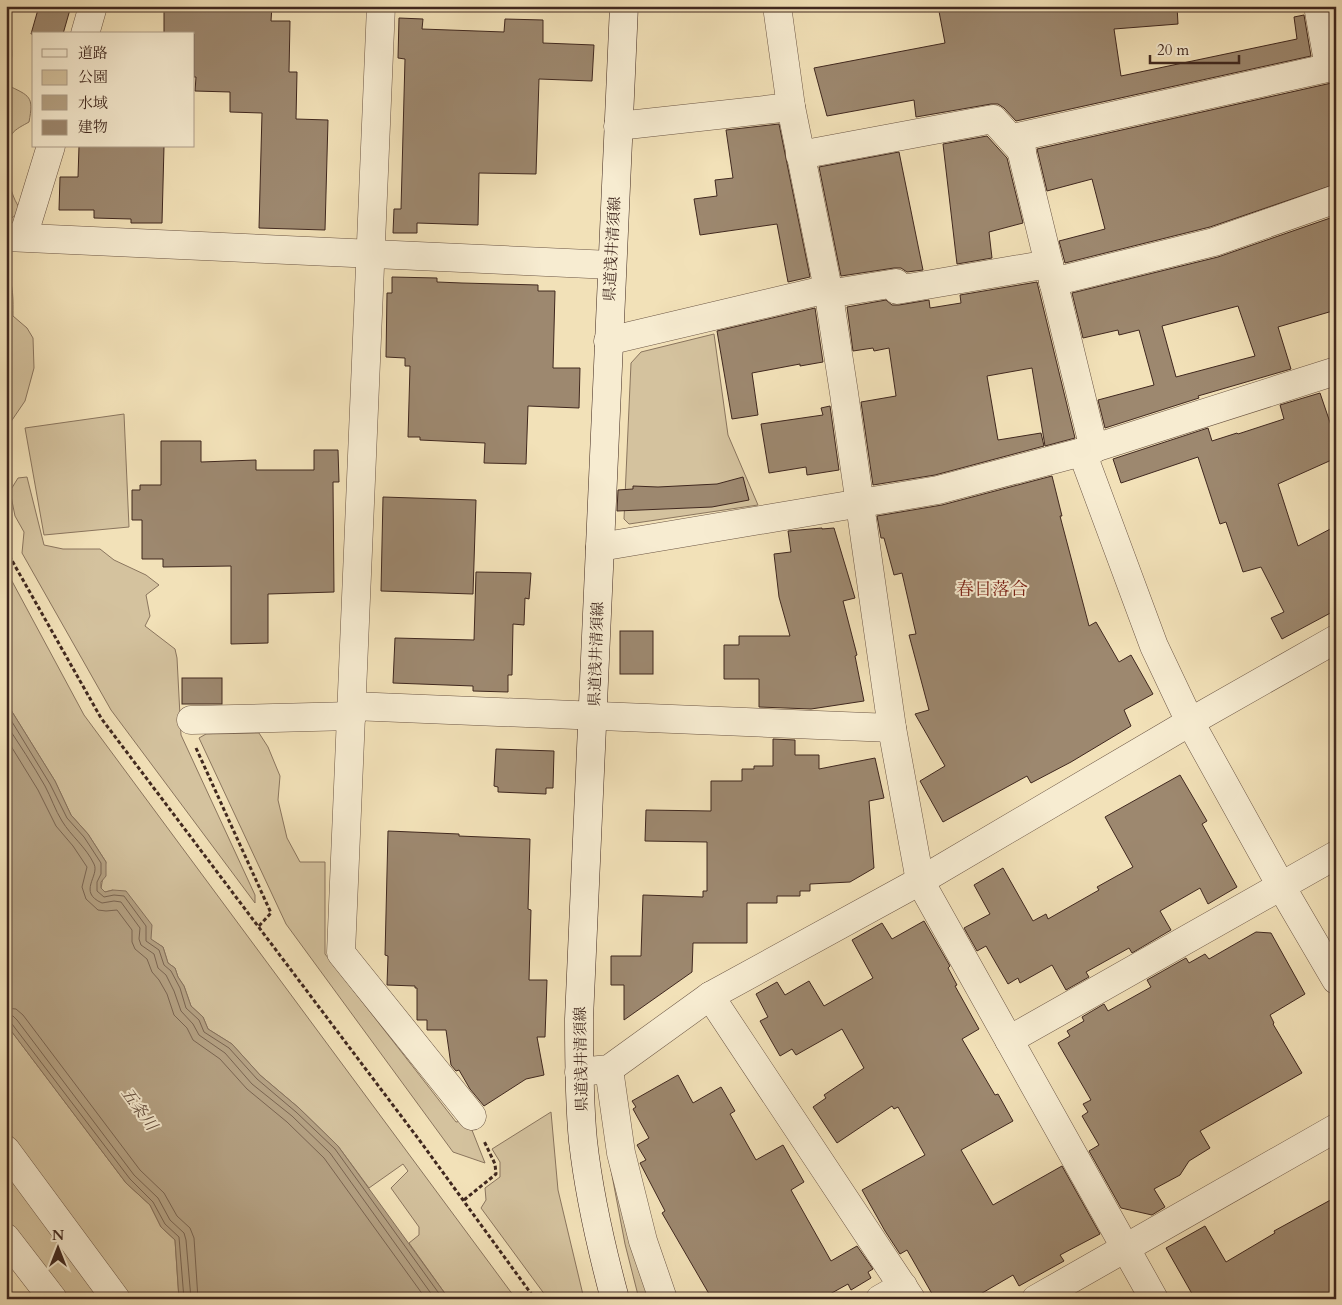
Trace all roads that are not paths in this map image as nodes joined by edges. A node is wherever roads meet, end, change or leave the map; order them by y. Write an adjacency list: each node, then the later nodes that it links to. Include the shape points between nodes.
1 (93, 6): 6 (street)
2 (381, 6): 15 (street)
3 (624, 6): 9 (street, 県道浅井清須線)
4 (777, 6): 8 (street)
5 (1318, 6): 7 (street)
6 (86, 32)
7 (1333, 67): 11 (street, via 1018,137)
8 (791, 107): 9 (street); 12 (street)
9 (618, 126): 16 (street, 県道浅井清須線)
10 (50, 148): 14 (street)
11 (1022, 151): 12 (street, via 993,119); 17 (street)
12 (800, 155): 18 (street)
13 (1336, 199): 17 (street, via 1214,242)
14 (15, 237): 15 (street)
15 (371, 254): 16 (street); 25 (street)
16 (611, 265): 19 (street, 県道浅井清須線)
17 (1051, 273): 18 (street, via 897,290 896,283); 21 (street)
18 (828, 292): 19 (street); 22 (street)
19 (608, 341): 23 (street, 県道浅井清須線)
20 (1335, 372): 21 (street)
21 (1088, 451): 22 (street, via 938,490); 28 (street, via 1154,646)
22 (859, 503): 23 (street); 29 (street)
23 (600, 547): 26 (street, 県道浅井清須線)
24 (1336, 639): 28 (street)
25 (352, 711): 26 (street); 27 (street); 38 (street, via 341,952)
26 (594, 716): 29 (street); 37 (street, 県道浅井清須線)
27 (191, 720)
28 (1190, 722): 31 (street); 32 (street)
29 (892, 728): 31 (street)
30 (1336, 856): 32 (street)
31 (920, 881): 34 (street); 35 (street)
32 (1281, 886): 33 (street); 35 (street)
33 (1336, 980)
34 (710, 996): 36 (street); 43 (street)
35 (1010, 1040): 42 (street)
36 (609, 1069): 37 (street); 47 (street, via 622,1153 643,1241)
37 (578, 1072): 46 (street, 県道浅井清須線, via 583,1142 600,1244)
38 (472, 1116)
39 (1336, 1128): 42 (street)
40 (6, 1150): 45 (street)
41 (6, 1238): 44 (street)
42 (1126, 1248): 48 (street); 49 (street)
43 (898, 1295)
44 (52, 1299)
45 (116, 1299)
46 (615, 1299)
47 (663, 1299)
48 (1036, 1299)
49 (1154, 1299)

